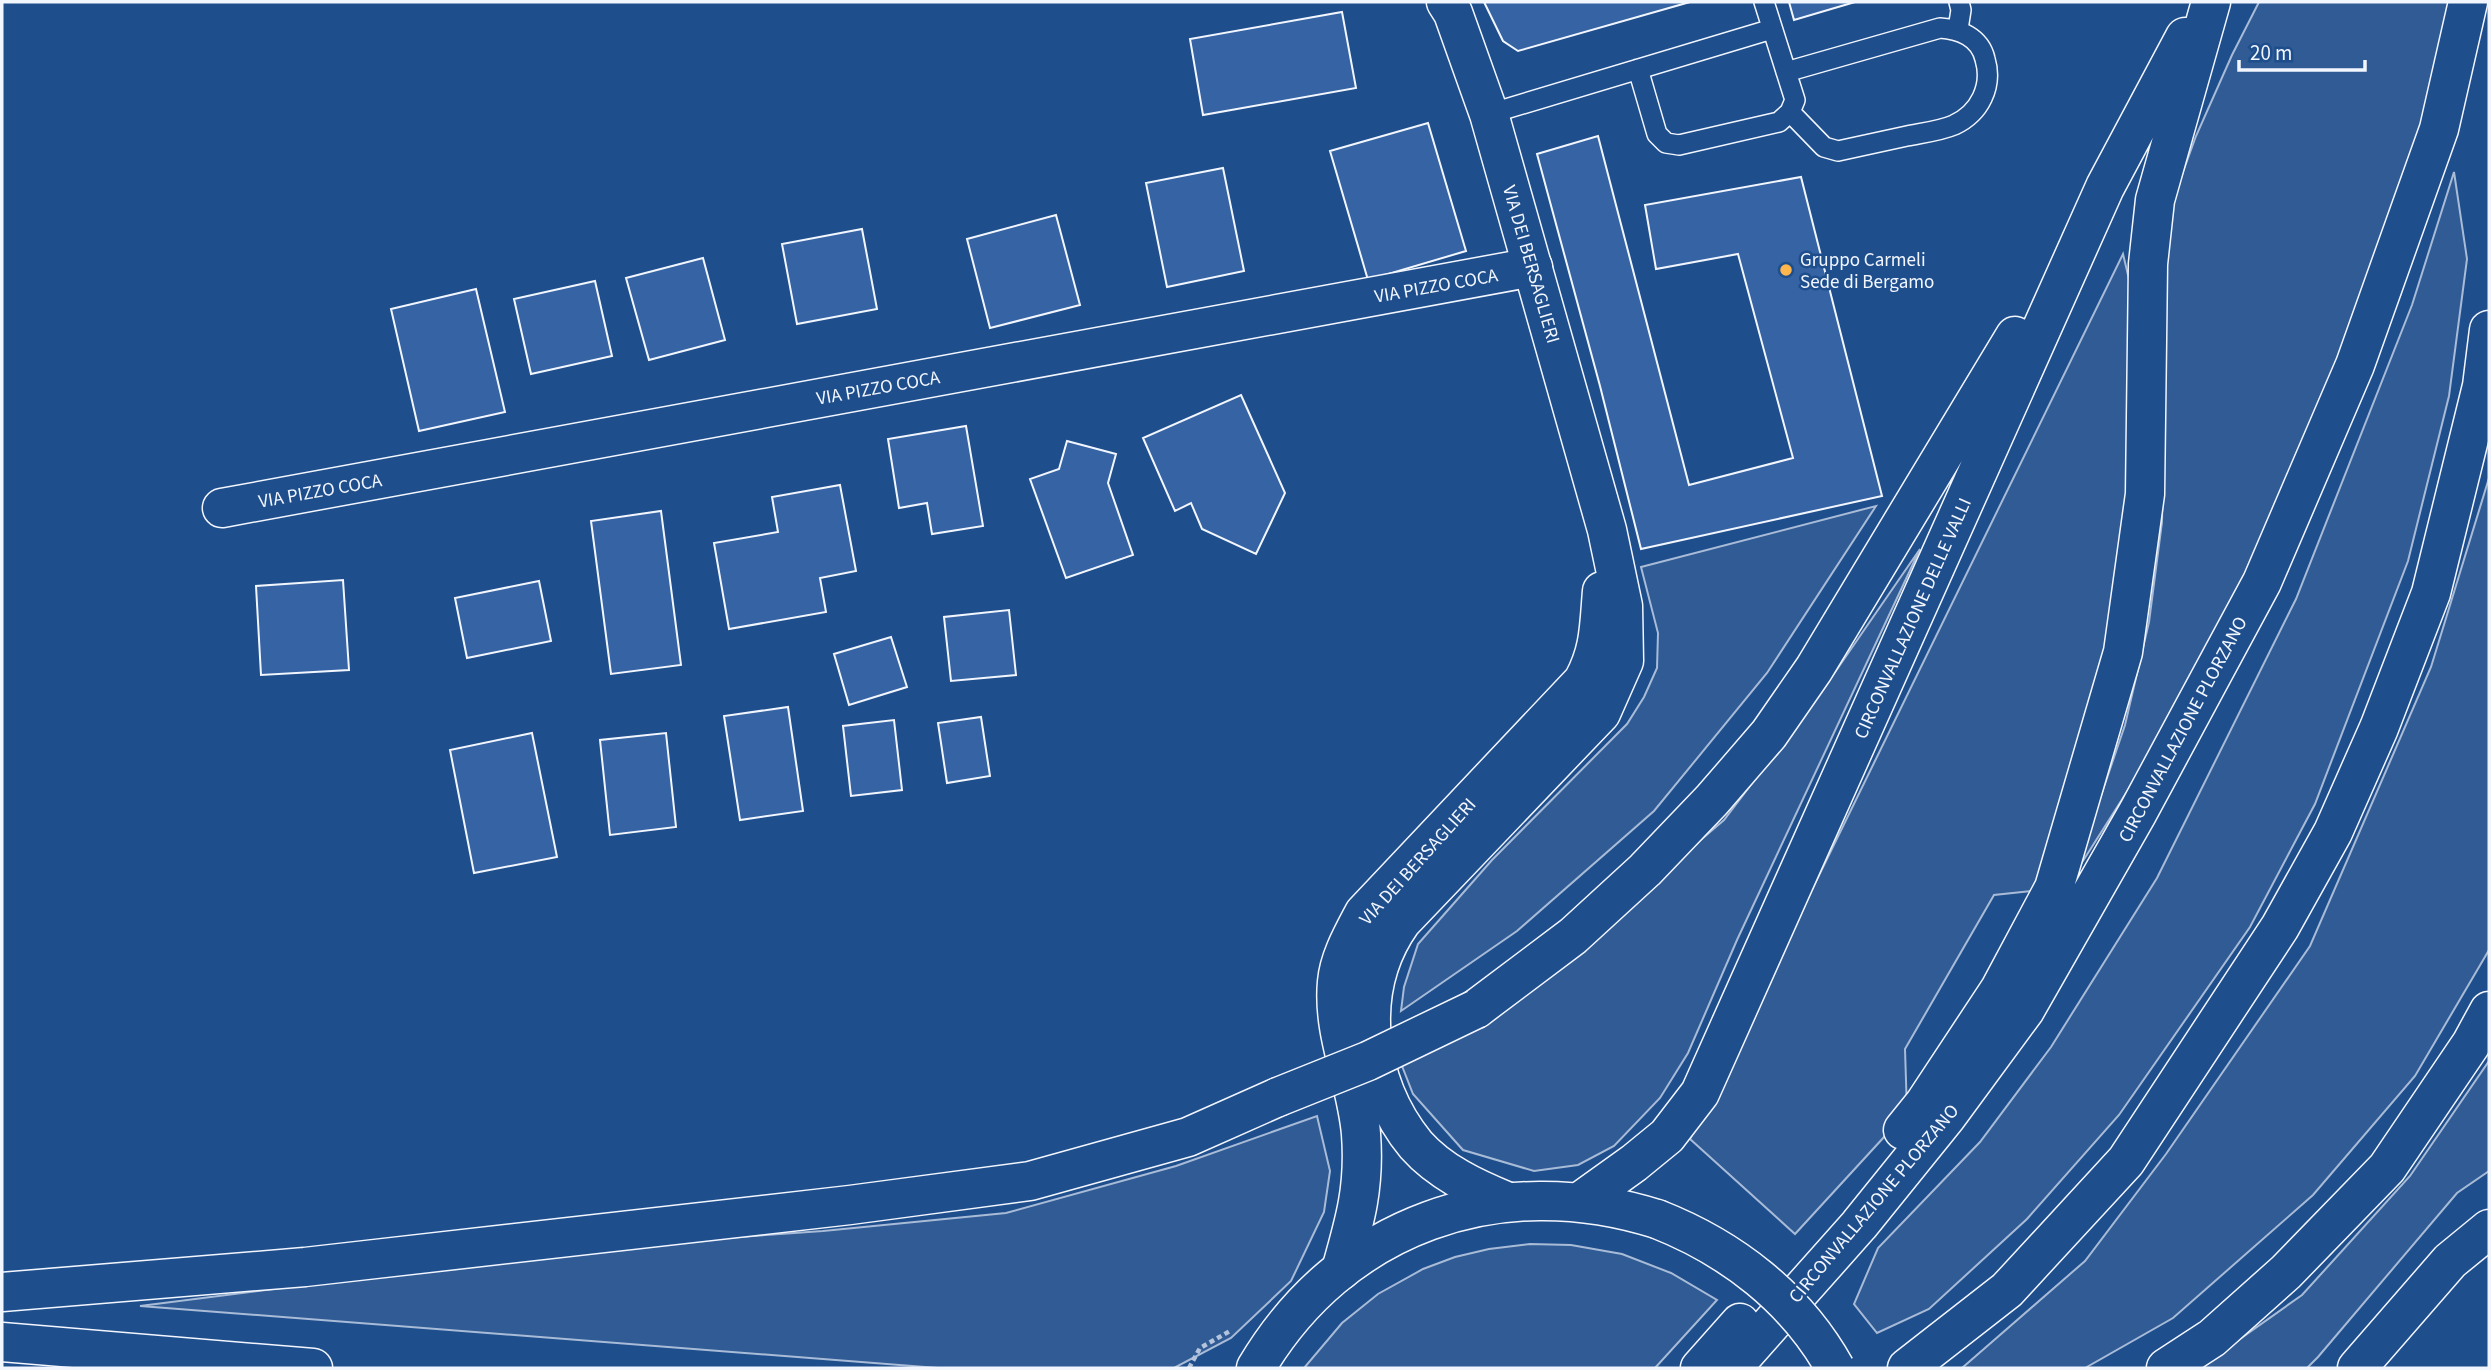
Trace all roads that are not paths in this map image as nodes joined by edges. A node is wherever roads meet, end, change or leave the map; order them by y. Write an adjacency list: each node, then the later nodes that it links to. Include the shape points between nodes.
1 (1446, 2): 12 (main road, VIA DEI BERSAGLIERI)
2 (1764, 2): 7 (lane)
3 (1959, 2): 8 (lane)
4 (2204, 2): 13 (main road, CIRCONVALLAZIONE DELLE VALLI)
5 (2211, 2): 28 (main road, CIRCONVALLAZIONE PLORZANO, via 2155,200 2148,264 2145,494 2123,652 2054,888 2000,989 1924,1104 1845,1205)
6 (2468, 2): 29 (main road, CIRCONVALLAZIONE PLORZANO, via 2439,129 2355,365 2262,582 2164,764 2025,1010 1859,1225)
7 (1772, 29): 9 (lane); 10 (lane)
8 (1958, 29): 10 (lane, via 1940,27); 11 (lane, via 1985,55 1989,76 1984,97 1972,113 1953,125 1838,151 1824,147)
9 (1639, 69): 11 (lane, via 1657,134 1666,143 1679,145 1779,122); 12 (lane)
10 (1786, 72): 11 (lane, via 1795,100)
11 (1790, 112)
12 (1489, 114): 14 (main road, VIA DEI BERSAGLIERI)
13 (2105, 187): 20 (main road, CIRCONVALLAZIONE DELLE VALLI, via 1700,1093 1667,1136); 23 (main road, bridge, via 1814,669 1769,734 1645,870 1573,936 1475,1009 1188,1137 1030,1181 305,1266)
14 (1534, 267): 16 (main road, VIA PIZZO COCA); 17 (main road, VIA DEI BERSAGLIERI)
15 (2489, 330): 31 (main road, via 2482,386 2431,593 2379,728 2327,844 2273,937 2126,1161 2007,1290)
16 (222, 508)
17 (1607, 530): 19 (main road, VIA DEI BERSAGLIERI, via 1623,606 1624,662 1614,688 1601,713 1402,921 1381,956 1375,978 1371,1026 1376,1068 1400,1121 1417,1146 1441,1167 1469,1186); 22 (main road, VIA DEI BERSAGLIERI, via 1598,639 1583,681 1364,913 1348,943 1337,981 1339,1022 1361,1130 1363,1164 1359,1208)
18 (2489, 1011): 32 (main road, via 2386,1168 2286,1272 2212,1338)
19 (1506, 1201): 20 (main road); 22 (main road, via 1423,1223 1380,1243)
20 (1581, 1201): 30 (main road, bridge, via 1657,1219 1704,1240 1758,1277 1803,1321)
21 (2489, 1229): 33 (main road, via 2450,1261)
22 (1341, 1270): 25 (main road, via 1302,1306)
23 (2, 1292)
24 (2, 1342): 26 (main road)
25 (1264, 1355): 27 (main road)
26 (313, 1368)
27 (1240, 1368)
28 (1700, 1368)
29 (1732, 1368)
30 (1835, 1368)
31 (1907, 1368)
32 (2166, 1368)
33 (2357, 1368)

